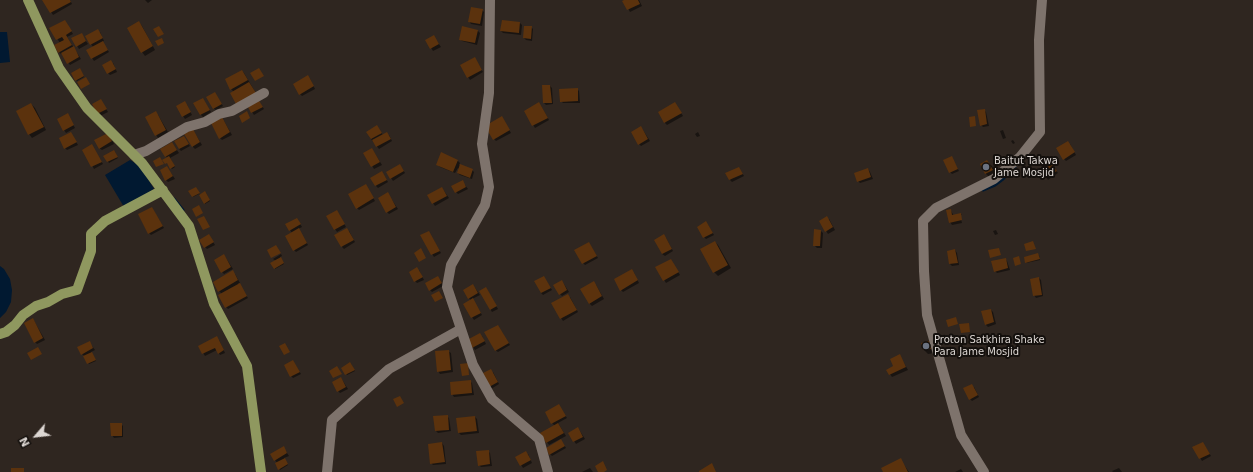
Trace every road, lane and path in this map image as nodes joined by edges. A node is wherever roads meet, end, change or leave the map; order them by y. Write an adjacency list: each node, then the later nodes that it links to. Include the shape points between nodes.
1 (28, 0): 5 (main road, via 59,68 87,108)
2 (490, 0): 7 (street, via 489,92 482,144 489,187 485,205 451,265 447,287)
3 (1042, 0): 12 (street, via 1039,40 1040,132 1020,157 994,179 936,208 923,221 927,315 961,435)
4 (264, 93): 5 (street, via 205,122 187,127 146,151)
5 (134, 155): 6 (main road)
6 (163, 190): 8 (main road, via 105,221 91,234 91,251 77,290 36,306 6,332); 9 (main road, via 189,226 214,304 247,366)
7 (461, 329): 10 (street, via 389,369 332,420); 11 (street, via 473,365 492,399 539,439)
8 (0, 334)
9 (261, 472)
10 (327, 472)
11 (548, 472)
12 (984, 472)

